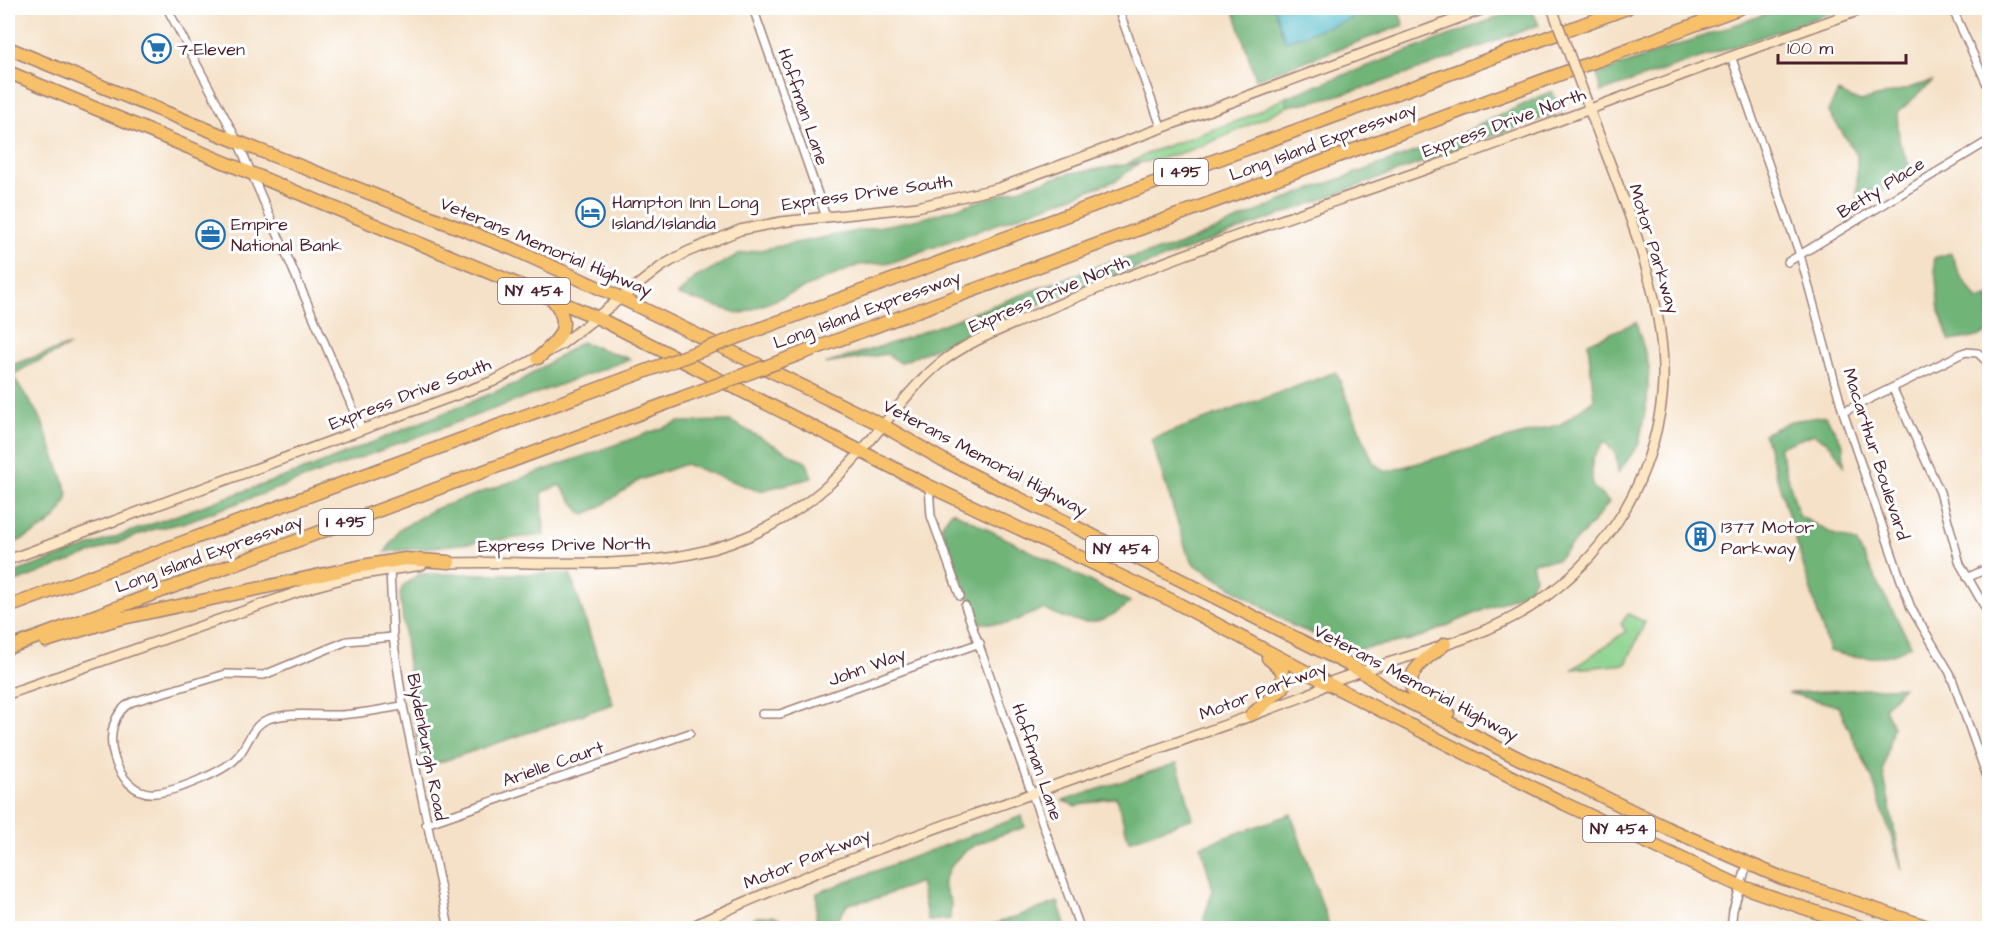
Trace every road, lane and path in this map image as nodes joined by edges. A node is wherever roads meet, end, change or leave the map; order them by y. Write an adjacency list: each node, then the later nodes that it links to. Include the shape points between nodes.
1 (167, 8): 17 (street)
2 (753, 8): 19 (street, Hoffman Lane)
3 (1118, 8): 15 (street)
4 (1486, 8): 15 (main road, Express Drive South)
5 (1552, 8): 14 (main road, Motor Parkway, bridge)
6 (1627, 8): 40 (highway, Long Island Expressway / I 495, bridge)
7 (1740, 8): 46 (highway, Long Island Expressway / I 495, bridge)
8 (1866, 8): 11 (main road, Express Drive North)
9 (1952, 8): 13 (street)
10 (8, 48): 17 (highway, Veterans Memorial Highway / NY 454)
11 (1731, 56): 14 (main road, Express Drive North); 20 (street, Macarthur Boulevard)
12 (8, 72): 18 (highway, Veterans Memorial Highway / NY 454)
13 (1989, 91)
14 (1588, 106): 29 (main road, Express Drive North, via 1146,271 975,341 939,364); 45 (main road, Motor Parkway, via 1648,274 1659,320 1665,366 1651,453 1635,493 1613,530 1579,570 1537,603)
15 (1162, 129): 19 (main road, Express Drive South, via 999,188 917,207)
16 (1989, 140): 20 (street, Betty Place)
17 (238, 142): 18 (street); 22 (highway, Veterans Memorial Highway / NY 454, via 513,249)
18 (253, 176): 23 (highway, Veterans Memorial Highway / NY 454, via 321,200); 30 (street)
19 (826, 217): 22 (main road, Express Drive South, via 740,230 687,252)
20 (1800, 255): 21 (street, Betty Place); 28 (street, Macarthur Boulevard)
21 (1788, 262)
22 (619, 297): 24 (main road, Express Drive South); 29 (highway, Veterans Memorial Highway / NY 454)
23 (552, 299): 24 (highway, Veterans Memorial Highway / NY 454); 25 (highway, via 564,325 558,339)
24 (596, 317): 25 (main road, Express Drive South); 31 (highway, Veterans Memorial Highway / NY 454)
25 (538, 358): 30 (main road, Express Drive South, via 494,381)
26 (1989, 365): 27 (street, via 1978,353 1965,352)
27 (1893, 389): 28 (street); 37 (street, via 1940,492)
28 (1843, 412): 55 (street, Macarthur Boulevard, via 1911,608 1950,673)
29 (884, 426): 31 (main road, Express Drive North); 47 (highway, Veterans Memorial Highway / NY 454, via 943,460)
30 (362, 430): 33 (main road, Express Drive South)
31 (863, 450): 32 (highway, Veterans Memorial Highway / NY 454); 34 (main road, Express Drive North, via 824,489 789,515 748,536 702,552 610,564)
32 (929, 486): 38 (street, via 931,516); 42 (highway, Veterans Memorial Highway / NY 454)
33 (8, 560)
34 (449, 562): 36 (main road, Express Drive North); 46 (highway, via 405,559 362,566 114,620)
35 (1989, 567): 37 (street)
36 (390, 568): 43 (street, Blydenburgh Road); 49 (main road, Express Drive North, via 312,587)
37 (1967, 578): 41 (street)
38 (960, 596)
39 (965, 606): 44 (street, Hoffman Lane)
40 (8, 607)
41 (1989, 616)
42 (1212, 622): 48 (highway, Veterans Memorial Highway / NY 454); 52 (highway, via 1282,670 1283,688)
43 (393, 637): 50 (street, Blydenburgh Road); 50 (street, via 347,641 264,675 226,674 132,702 115,716 111,737 127,782 136,790 155,793 223,769 238,757 267,719)
44 (980, 643): 51 (street, John Way, via 780,714); 56 (street, Hoffman Lane)
45 (1445, 644): 47 (main road, Motor Parkway); 54 (highway, via 1414,669 1412,690)
46 (8, 650)
47 (1360, 671): 48 (main road, Motor Parkway); 54 (highway, Veterans Memorial Highway / NY 454, via 1395,695)
48 (1327, 683): 52 (main road, Motor Parkway, via 1313,693); 59 (highway, Veterans Memorial Highway / NY 454, via 1565,804)
49 (8, 694)
50 (403, 706): 57 (street, Blydenburgh Road)
51 (762, 714)
52 (1251, 715): 56 (main road, Motor Parkway)
53 (690, 733): 57 (street, Arielle Court)
54 (1488, 742): 58 (highway, Veterans Memorial Highway / NY 454, via 1671,830)
55 (1989, 785)
56 (1032, 793): 61 (main road, Motor Parkway, via 843,860); 62 (street, Hoffman Lane)
57 (426, 824): 60 (street, Blydenburgh Road)
58 (1748, 862): 59 (street); 65 (highway, Veterans Memorial Highway / NY 454, via 1816,891)
59 (1740, 886): 63 (street); 64 (highway, Veterans Memorial Highway / NY 454)
60 (449, 928)
61 (689, 928)
62 (1080, 928)
63 (1731, 928)
64 (1863, 928)
65 (1931, 928)

